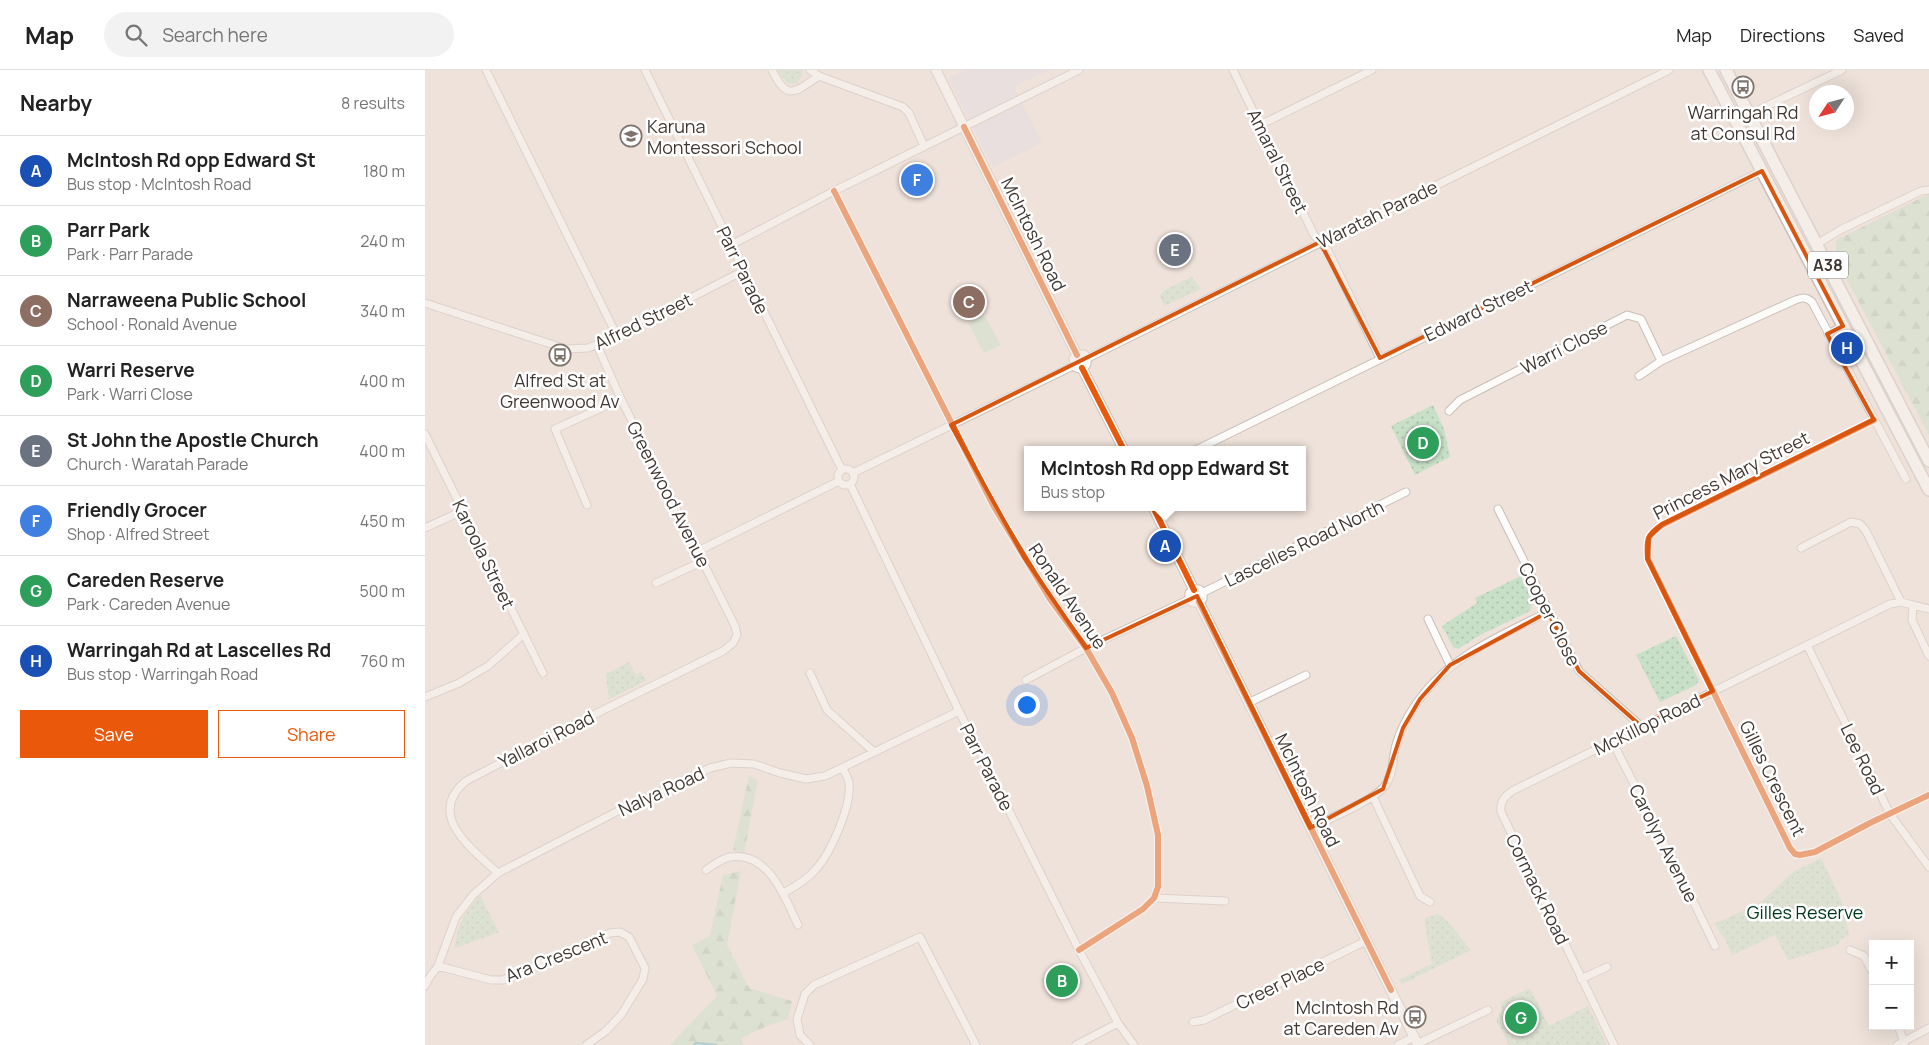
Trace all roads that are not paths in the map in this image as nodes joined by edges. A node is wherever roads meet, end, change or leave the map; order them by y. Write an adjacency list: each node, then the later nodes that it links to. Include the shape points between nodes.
1 (486, 70): 29 (street)
2 (645, 70): 24 (street, Parr Parade)
3 (772, 70): 13 (street, via 786,91 793,91)
4 (810, 70): 13 (street)
5 (936, 70): 17 (street, McIntosh Road)
6 (1079, 70): 17 (street)
7 (1233, 70): 16 (street, Amaral Street)
8 (1372, 70): 16 (street)
9 (1669, 70): 22 (street, Waratah Parade)
10 (1709, 70): 15 (highway, A38)
11 (1726, 70): 14 (highway, A38)
12 (1842, 70): 14 (street)
13 (819, 76): 18 (street, via 903,107)
14 (1750, 114): 15 (highway); 23 (highway, A38)
15 (1736, 122): 19 (highway, A38)
16 (1260, 125): 22 (street, Amaral Street)
17 (964, 126): 18 (street); 31 (street, McIntosh Road)
18 (924, 146): 21 (street)
19 (1762, 171): 27 (highway, A38); 32 (street, Edward Street)
20 (1929, 190): 23 (street, via 1840,230)
21 (834, 191): 24 (street); 39 (street, Ronald Avenue)
22 (1320, 242): 31 (street, Waratah Parade); 32 (street, Amaral Street, via 1328,251)
23 (1817, 244): 43 (highway, A38)
24 (731, 245): 25 (street, Parr Parade)
25 (743, 271): 29 (street, Alfred Street); 44 (street, Parr Parade)
26 (425, 303): 30 (street, Alfred Street, via 561,348 580,350)
27 (1843, 326): 28 (street); 49 (highway, A38)
28 (1828, 334): 33 (street, via 1812,302 1804,298); 38 (street)
29 (617, 336): 30 (street, Alfred Street)
30 (597, 345): 36 (street, Greenwood Avenue)
31 (1082, 357): 34 (street, via 1073,360)
32 (1380, 358): 42 (street, Edward Street)
33 (1661, 361): 35 (street); 37 (street, Warri Close, via 1641,319 1627,315 1460,400)
34 (1078, 366): 39 (street); 41 (street)
35 (1639, 376)
36 (621, 399): 51 (street, via 555,429); 57 (street, Greenwood Avenue)
37 (1449, 411)
38 (1874, 420): 46 (street); 76 (street, Princess Mary Street, via 1662,525 1649,537 1648,558)
39 (951, 425): 45 (street); 69 (street, Ronald Avenue, via 993,505 1050,600)
40 (425, 434): 53 (street, Karoola Street)
41 (1122, 446)
42 (1204, 446)
43 (1929, 461)
44 (842, 470): 45 (street, via 848,469); 47 (street, via 838,475)
45 (853, 473): 48 (street)
46 (1906, 480)
47 (839, 481): 48 (street, via 844,485); 57 (street)
48 (850, 484): 79 (street, Parr Parade)
49 (1929, 490)
50 (1406, 492): 60 (street, Lascelles Road North)
51 (587, 505)
52 (1498, 509): 64 (street, Cooper Close)
53 (462, 511): 55 (street); 66 (street, Karoola Street)
54 (1155, 511): 60 (street, McIntosh Road)
55 (425, 528)
56 (1801, 548): 61 (street, via 1851,522 1860,524)
57 (698, 551): 58 (street, Greenwood Avenue)
58 (703, 561): 59 (street); 67 (street, Greenwood Avenue, via 735,626 737,635)
59 (656, 583)
60 (1196, 596): 69 (street, Lascelles Road North); 78 (street, McIntosh Road)
61 (1901, 602): 62 (street); 68 (street, McKillop Road, via 1890,604)
62 (1913, 606): 63 (street); 70 (street, via 1912,620)
63 (1929, 609)
64 (1548, 612): 71 (street); 80 (street, Cooper Close, via 1579,671)
65 (1428, 619): 71 (street)
66 (524, 634): 72 (street, Karoola Street); 77 (street, via 487,666)
67 (733, 643): 91 (street, Yallaroi Road, via 723,651 466,781 455,790 447,805 449,823)
68 (1807, 645): 76 (street, McKillop Road); 87 (street, Lee Road)
69 (1086, 648): 75 (street, Lascelles Road North); 93 (street, Ronald Avenue, via 1132,738 1147,786 1158,834 1158,887)
70 (1929, 656)
71 (1450, 665): 85 (street, via 1414,708 1399,737 1389,778)
72 (543, 673)
73 (810, 673): 82 (street, via 827,710)
74 (1306, 675): 78 (street)
75 (1026, 680)
76 (1713, 691): 80 (street, McKillop Road); 87 (street, Gilles Crescent, via 1795,854 1815,852)
77 (425, 698)
78 (1248, 703): 88 (street, McIntosh Road)
79 (959, 711): 82 (street, Nalya Road); 99 (street, Parr Parade)
80 (1641, 726): 81 (street, McKillop Road)
81 (1612, 741): 86 (street, McKillop Road); 98 (street, Carolyn Avenue)
82 (874, 752): 83 (street, Nalya Road)
83 (843, 769): 91 (street, Nalya Road, via 806,779 754,764 731,763 710,768); 92 (street, via 849,783 847,803 831,848 816,869)
84 (1929, 795): 87 (street, Gilles Crescent)
85 (1373, 797): 88 (street); 95 (street, via 1420,896)
86 (1503, 798): 104 (street, Cormack Road, via 1501,812)
87 (1890, 814): 89 (street, Lee Road)
88 (1310, 828): 97 (street, McIntosh Road)
89 (1929, 867)
90 (706, 870): 92 (street, via 729,857 747,858 765,868)
91 (498, 873): 102 (street, Nalya Road, via 473,894 456,917)
92 (783, 893): 96 (street)
93 (1154, 898): 94 (street); 99 (street, via 1143,909)
94 (1225, 901)
95 (1430, 902)
96 (798, 925)
97 (1366, 941): 107 (street, Creer Place, via 1204,1020); 111 (street, McIntosh Road)
98 (1715, 946)
99 (1079, 950): 108 (street, Parr Parade)
100 (1850, 950): 101 (street, via 1865,956)
101 (1869, 964)
102 (438, 966): 105 (street, Nalya Road); 113 (street, Ara Crescent, via 491,980 503,980 610,933 620,932 629,937 645,968 643,978 621,1015)
103 (1607, 966): 104 (street)
104 (1581, 979): 119 (street, Cormack Road)
105 (425, 986)
106 (1488, 1010): 111 (street)
107 (1193, 1022)
108 (1118, 1023): 116 (street); 117 (street, Parr Parade)
109 (1929, 1028): 112 (street)
110 (1899, 1030): 112 (street)
111 (1416, 1042): 118 (street)
112 (1902, 1044)
113 (586, 1045)
114 (810, 1045): 115 (street, via 800,1035 797,1020 809,989 920,937)
115 (976, 1045)
116 (1075, 1045)
117 (1134, 1045)
118 (1398, 1045)
119 (1614, 1045)

